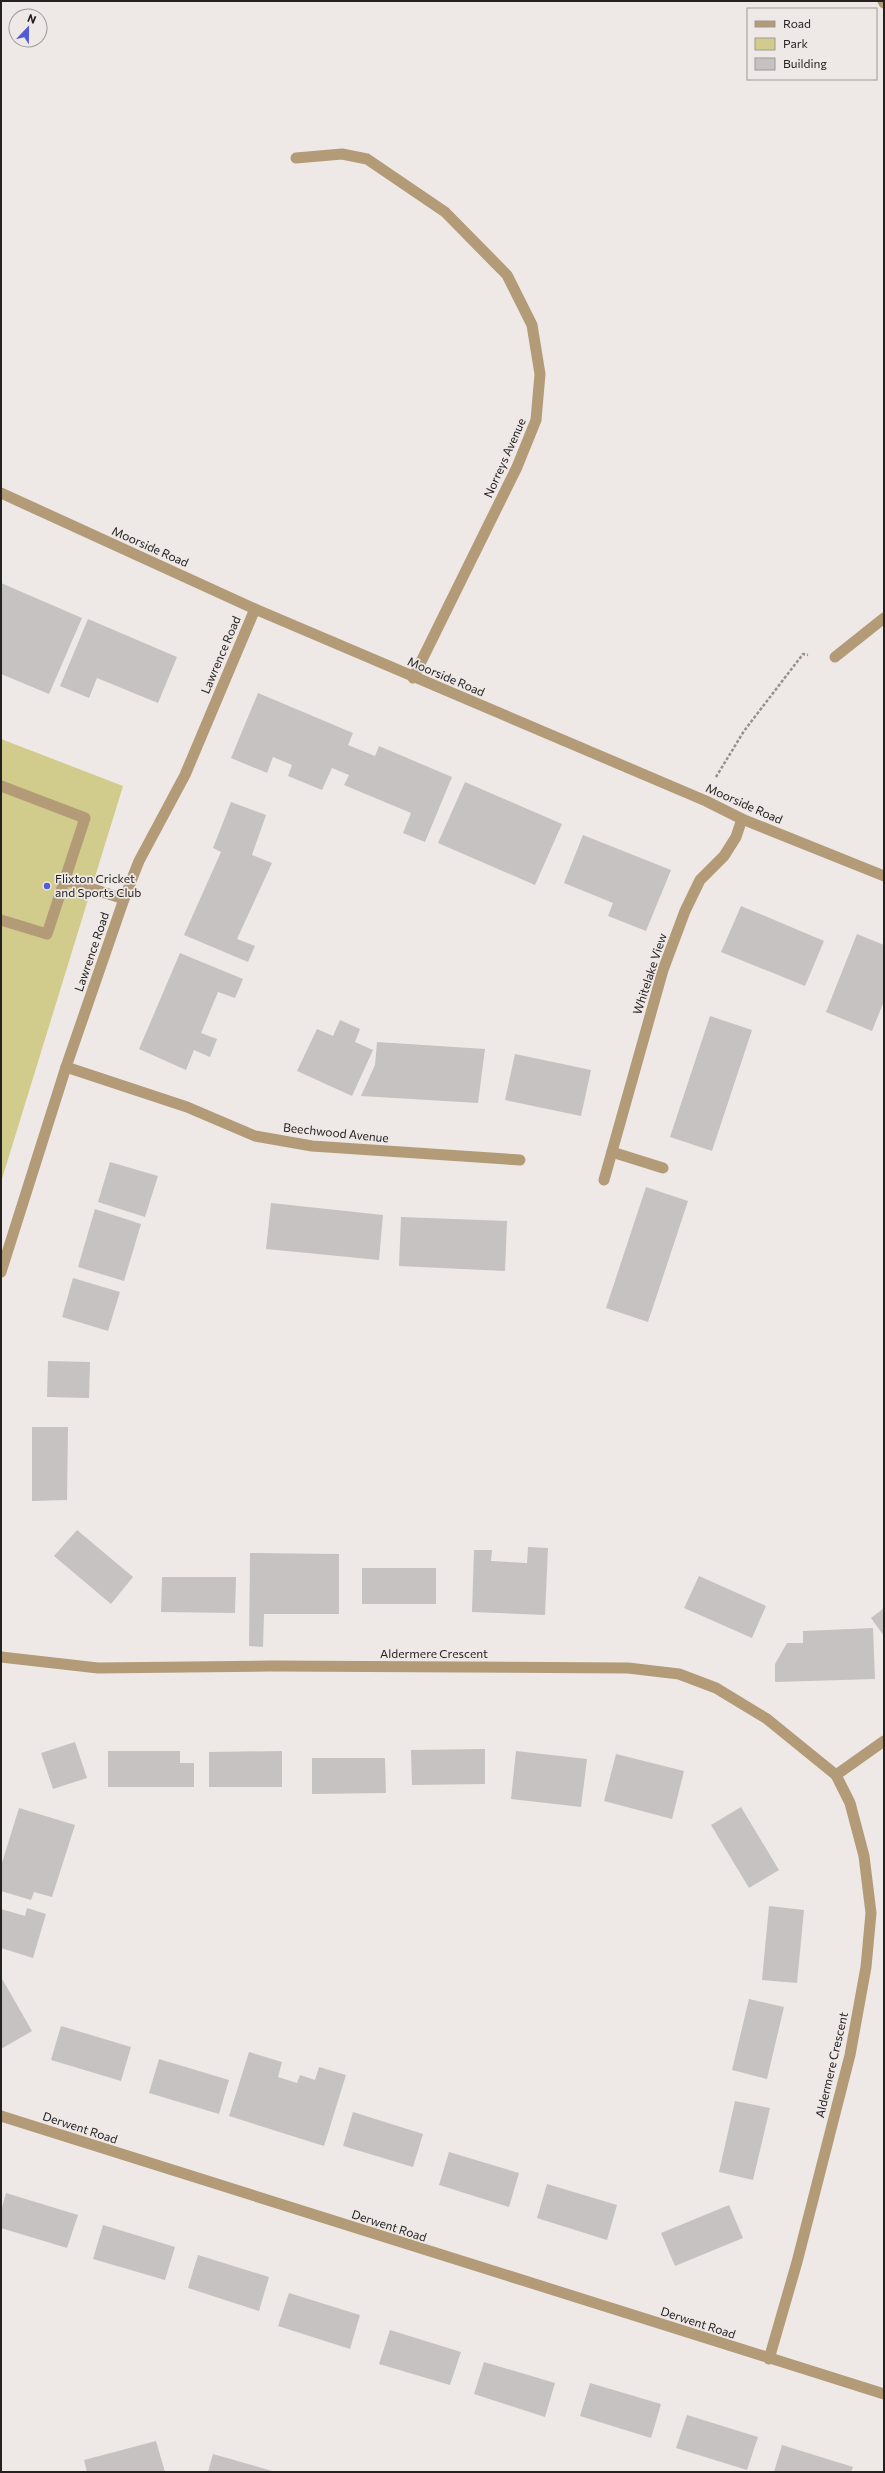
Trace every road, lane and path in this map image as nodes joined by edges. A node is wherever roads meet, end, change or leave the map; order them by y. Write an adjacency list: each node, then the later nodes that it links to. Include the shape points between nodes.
1 (296, 158): 6 (street, Norreys Avenue, via 342,154 367,159 445,212 507,275 532,325 540,374 536,420 517,467)
2 (1, 494): 3 (street, Moorside Road)
3 (255, 609): 6 (street, Moorside Road); 12 (street, Lawrence Road, via 185,774 139,861)
4 (884, 618): 5 (street)
5 (835, 657): 8 (path, via 802,654 719,769)
6 (413, 678): 8 (street, Moorside Road)
7 (1, 786): 11 (street, via 85,818)
8 (706, 801): 9 (street, Moorside Road)
9 (742, 819): 10 (street, Moorside Road); 15 (street, Whitelake View, via 736,837 724,856 700,880 684,911 663,970)
10 (884, 876)
11 (65, 880): 12 (street); 13 (street, via 47,934)
12 (124, 899): 14 (street, Lawrence Road)
13 (1, 920)
14 (66, 1067): 16 (street, Beechwood Avenue, via 187,1107 255,1136 312,1146); 19 (street, Lawrence Road)
15 (612, 1152): 17 (street); 18 (street, Whitelake View)
16 (520, 1160)
17 (663, 1168)
18 (604, 1180)
19 (1, 1272)
20 (1, 1657): 22 (street, Aldermere Crescent, via 98,1668 628,1668 679,1674 716,1688 767,1719)
21 (884, 1741): 22 (street)
22 (836, 1775): 24 (street, Aldermere Crescent, via 850,1803 864,1856 871,1913 866,1967 850,2055 797,2262)
23 (1, 2116): 24 (street, Derwent Road)
24 (769, 2359): 25 (street, Derwent Road)
25 (884, 2394)

